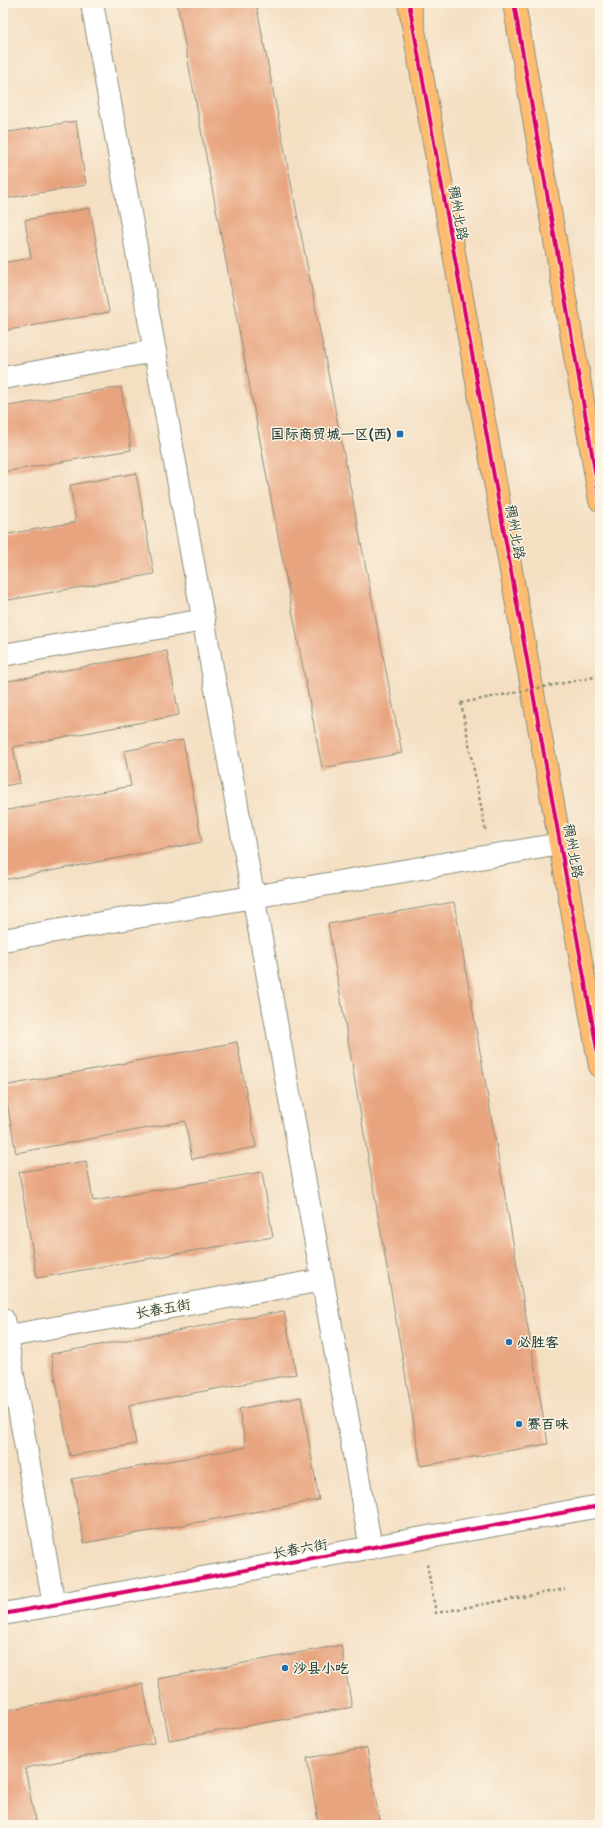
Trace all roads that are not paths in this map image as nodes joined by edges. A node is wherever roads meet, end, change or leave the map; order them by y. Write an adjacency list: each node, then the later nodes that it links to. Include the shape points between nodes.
1 (92, 3): 4 (street)
2 (409, 3): 9 (main road, 稠州北路)
3 (514, 3): 6 (main road)
4 (155, 351): 5 (street); 7 (street)
5 (3, 378)
6 (600, 500)
7 (204, 620): 8 (street); 10 (street)
8 (3, 655)
9 (560, 844): 10 (street); 12 (main road, 稠州北路)
10 (253, 897): 11 (street); 13 (street)
11 (3, 940)
12 (600, 1066)
13 (323, 1280): 14 (street, 长春五街); 16 (street)
14 (4, 1331): 17 (street)
15 (600, 1506): 16 (street, 长春六街)
16 (371, 1548): 17 (street, 长春六街)
17 (54, 1605): 18 (street, 长春六街)
18 (3, 1614)

